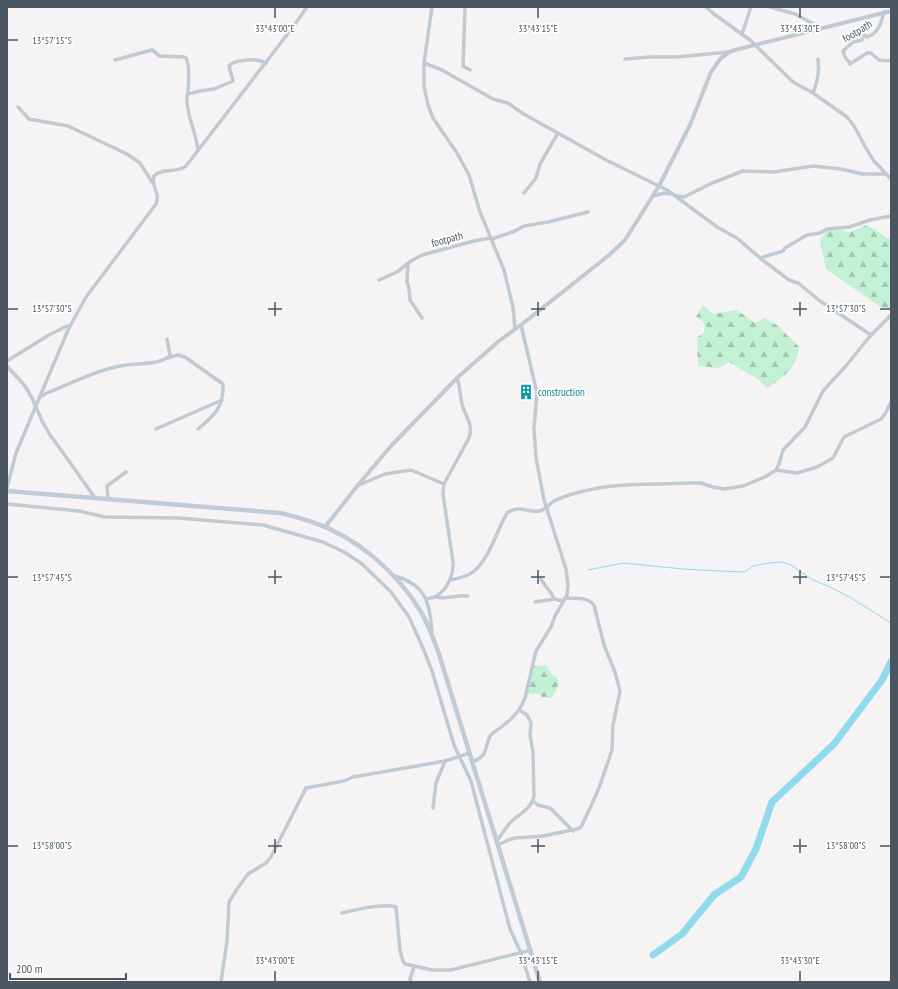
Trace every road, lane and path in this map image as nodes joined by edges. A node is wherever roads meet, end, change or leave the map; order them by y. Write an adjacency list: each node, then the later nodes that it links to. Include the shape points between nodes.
1 (307, 7): 17 (street)
2 (432, 7): 18 (street)
3 (465, 7): 19 (street, via 463,66)
4 (706, 7): 10 (street)
5 (751, 7): 10 (street)
6 (770, 7): 9 (street, via 795,14)
7 (891, 10): 8 (street)
8 (884, 12): 9 (street); 16 (street, footpath, via 876,32 868,37 862,36 862,40 853,42 843,51 850,63 867,53 879,60)
9 (821, 28): 11 (street)
10 (742, 34): 11 (street)
11 (755, 44): 12 (street); 20 (street, via 788,78)
12 (731, 52): 13 (street); 27 (street, via 721,58 712,72 690,125)
13 (625, 59)
14 (818, 59): 20 (street, via 818,77)
15 (116, 60): 21 (street, via 152,50 160,56 184,57 187,61)
16 (891, 60)
17 (266, 63): 21 (street, via 262,60 231,63 229,66 233,80 214,89); 24 (street)
18 (424, 63): 23 (street, via 442,70 493,99 508,103); 33 (street, via 425,94 430,112 467,171)
19 (470, 70)
20 (813, 93): 25 (street, via 847,117 867,150)
21 (188, 94): 24 (street, via 186,101)
22 (18, 107): 26 (street, via 29,119 68,126 127,154 140,164)
23 (558, 133): 27 (street); 28 (street, via 540,164 536,178)
24 (198, 151): 26 (street, via 183,168 159,172 154,176)
25 (889, 177): 29 (street, via 884,174 863,174 813,166 774,172 743,171 684,197)
26 (153, 182): 40 (street, via 158,194 156,204 86,297)
27 (659, 186): 29 (street); 30 (street)
28 (524, 193)
29 (674, 195): 30 (street, via 664,193); 34 (street, via 717,227 737,238)
30 (653, 196): 39 (street, via 620,246)
31 (588, 212): 33 (street, footpath, via 524,226)
32 (891, 216): 34 (street, via 807,235 783,251)
33 (492, 239): 35 (street, footpath, via 474,241 422,255); 41 (street, via 505,274)
34 (760, 258): 42 (street)
35 (408, 264): 36 (street, footpath); 38 (street, via 410,300)
36 (379, 280)
37 (891, 315): 42 (street)
38 (422, 318)
39 (521, 325): 41 (street); 62 (street, via 536,388 536,458)
40 (70, 326): 45 (street, via 49,335); 48 (street)
41 (515, 329): 47 (street)
42 (871, 334): 54 (street, via 823,391 806,427 783,450)
43 (167, 339): 44 (street, via 170,355)
44 (167, 358): 48 (street, via 158,362 108,369); 49 (street, via 178,355 185,357 223,384)
45 (7, 362)
46 (7, 366): 51 (street, via 25,386)
47 (457, 378): 56 (street, via 470,425 470,434); 57 (street, via 391,446)
48 (40, 398): 51 (street)
49 (222, 400): 52 (street); 53 (street, via 218,411)
50 (891, 402): 54 (street, via 881,419 844,437 835,456 829,460 797,473)
51 (36, 406): 58 (street, via 16,453); 59 (street, via 50,435)
52 (156, 429)
53 (198, 429)
54 (776, 470): 62 (street, via 754,483 725,488 701,483 616,485 570,495 554,501)
55 (126, 472): 60 (street, via 107,486)
56 (444, 484): 57 (street, via 411,470 385,474); 66 (street, via 442,496 453,562)
57 (358, 485): 63 (street)
58 (7, 490): 59 (main road)
59 (96, 498): 60 (main road)
60 (108, 499): 63 (main road, via 262,511 302,518)
61 (7, 504): 76 (street, via 79,511 105,517 179,518 263,525 323,542 344,552 361,563 384,585 409,617 432,671)
62 (547, 508): 66 (street, via 537,511 515,509 507,513 490,550 476,570); 71 (street, via 567,573 568,592)
63 (325, 527): 64 (main road, via 362,548)
64 (394, 576): 69 (street, via 412,582); 73 (main road, via 414,601)
65 (541, 579): 70 (street)
66 (450, 580): 68 (street)
67 (468, 596): 68 (street, via 443,599)
68 (436, 597): 69 (street)
69 (426, 599): 73 (street, via 430,610)
70 (554, 600): 71 (street); 72 (street)
71 (564, 600): 74 (street, via 548,634 536,651 525,698); 81 (street, via 582,599 591,601 594,605 604,645 620,691 613,725 612,750 592,806 580,827)
72 (535, 602)
73 (432, 634): 75 (main road)
74 (519, 710): 78 (street, via 490,736 482,757); 79 (street, via 528,715 531,723)
75 (470, 753): 76 (street); 78 (main road)
76 (459, 757): 77 (street); 85 (street, via 471,781 510,929)
77 (445, 761): 80 (street, via 436,783); 87 (street, via 306,788 272,857 248,874 230,902)
78 (472, 762): 82 (main road)
79 (533, 801): 81 (street, via 550,808); 82 (street, via 524,812 512,820)
80 (433, 808)
81 (573, 831): 82 (street, via 515,838)
82 (498, 843): 84 (main road)
83 (342, 913): 86 (street, via 396,907 402,958 405,964)
84 (531, 950): 85 (street); 90 (main road)
85 (520, 953): 86 (street, via 451,970); 89 (street)
86 (414, 967): 88 (street)
87 (221, 982)
88 (411, 982)
89 (530, 982)
90 (540, 982)

